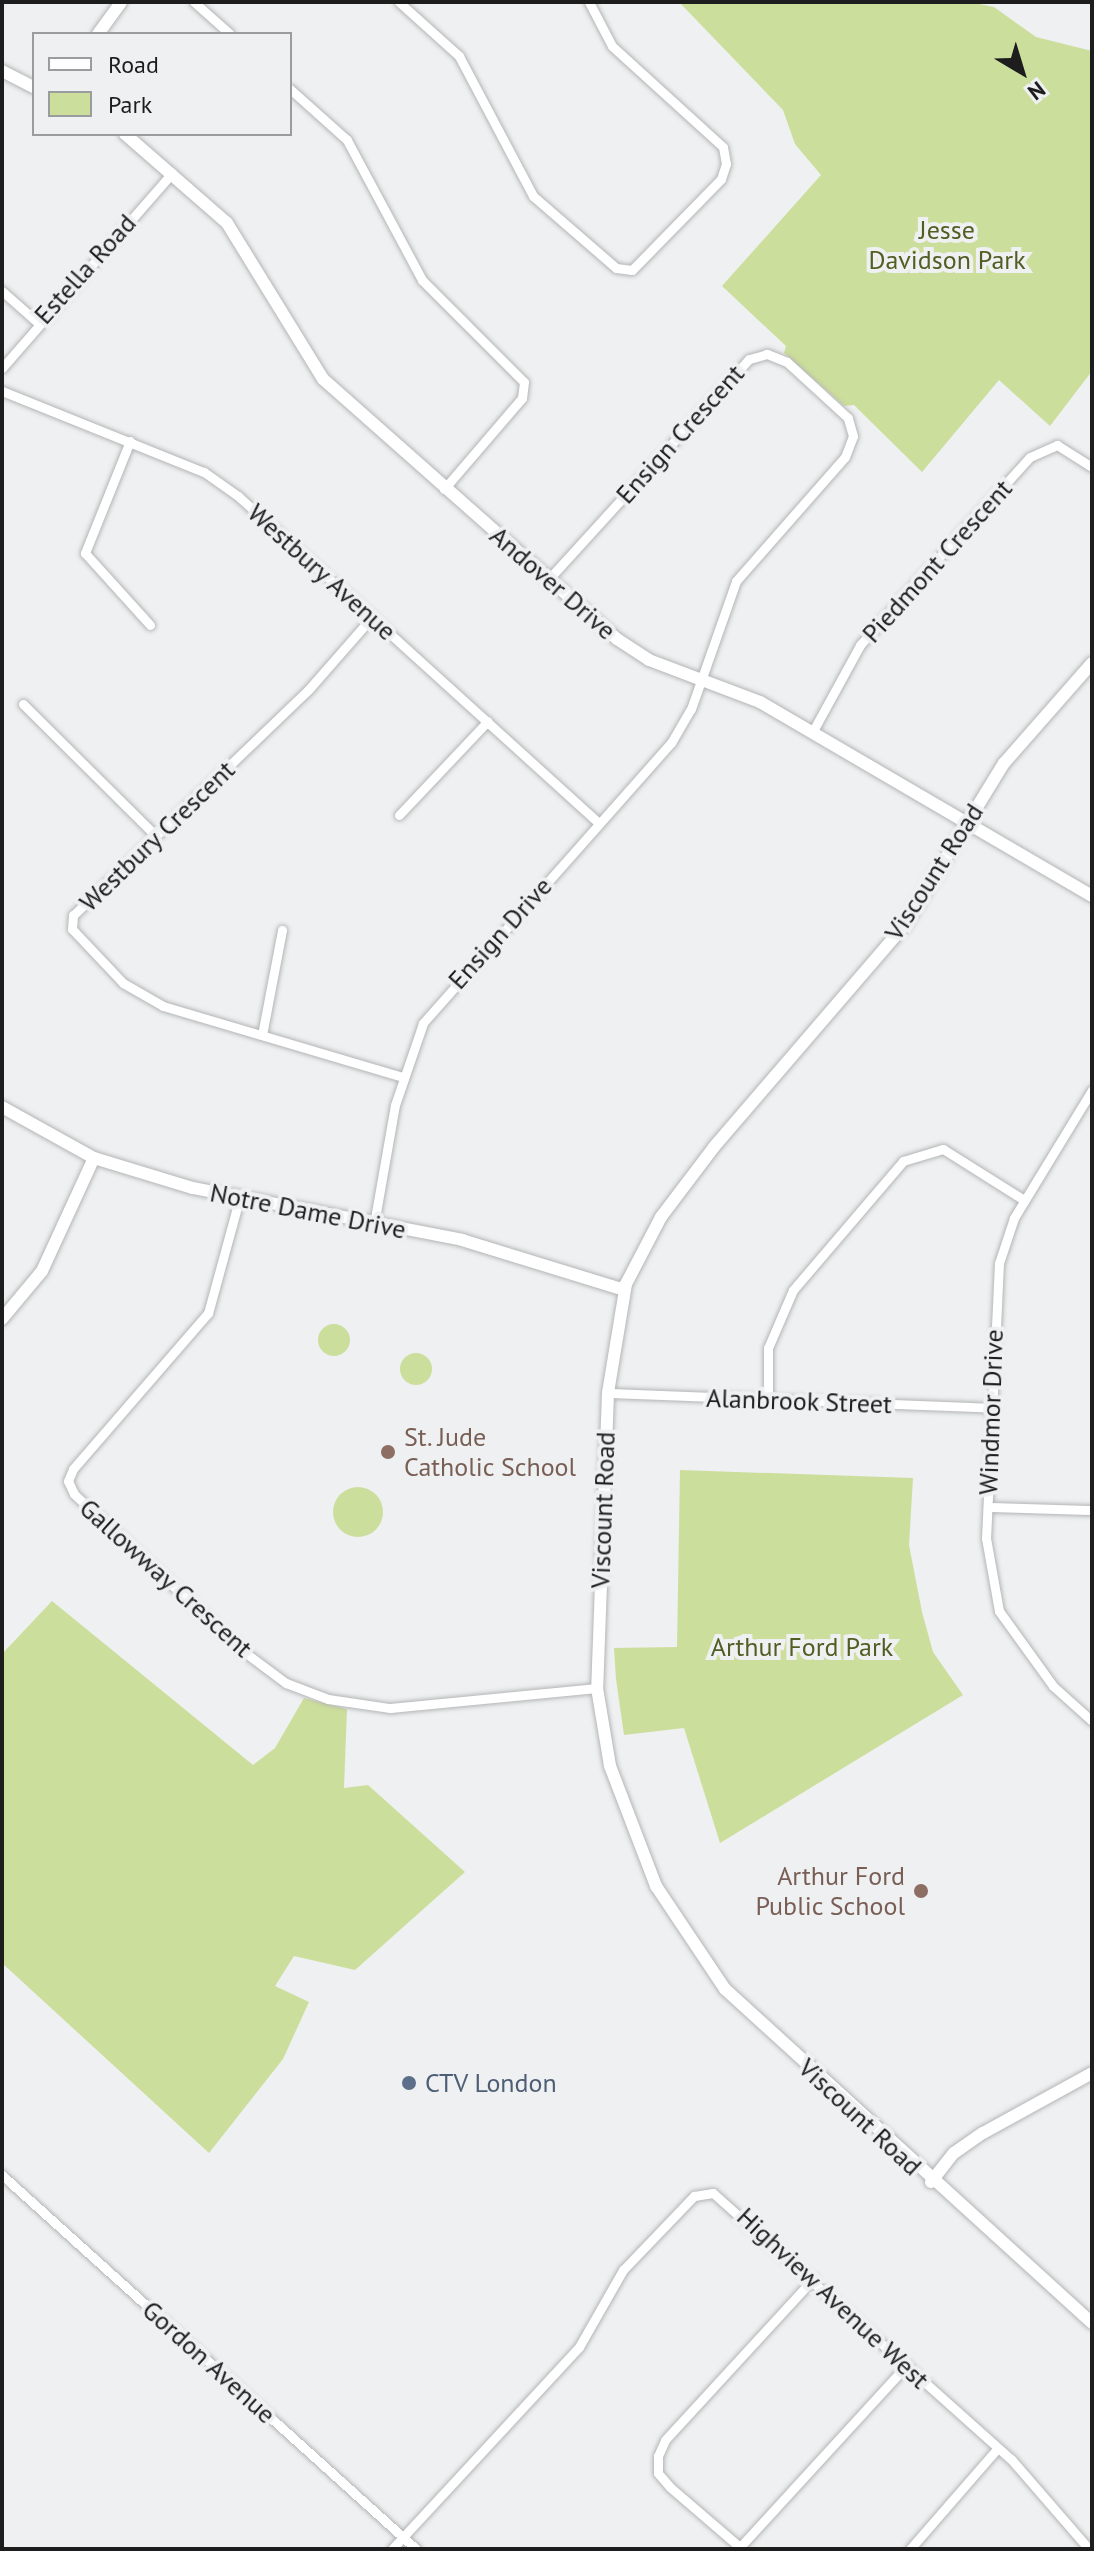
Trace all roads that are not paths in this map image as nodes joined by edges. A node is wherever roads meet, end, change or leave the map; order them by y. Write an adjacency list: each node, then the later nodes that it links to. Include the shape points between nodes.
1 (121, 2): 5 (street)
2 (194, 2): 6 (street)
3 (399, 2): 4 (street, via 459,56 533,196 616,268 632,270 721,179 726,164 723,147 612,46)
4 (589, 2)
5 (99, 32)
6 (228, 32)
7 (2, 71): 8 (street)
8 (32, 86)
9 (292, 91): 18 (street, via 347,140 422,280 524,382 522,398)
10 (127, 136): 11 (street, Andover Drive)
11 (172, 173): 13 (street, Estella Road); 18 (street, Andover Drive, via 227,223 323,379)
12 (2, 291): 13 (street)
13 (37, 322): 14 (street, Estella Road)
14 (2, 368)
15 (2, 391): 16 (street, Westbury Avenue)
16 (130, 441): 20 (street, Westbury Avenue, via 227,488); 21 (street, via 85,553)
17 (1092, 467): 26 (street, Piedmont Crescent, via 1057,445 1030,457 860,645)
18 (444, 489): 19 (street, Andover Drive)
19 (547, 581): 23 (street, Andover Drive, via 649,660); 23 (street, Ensign Crescent, via 749,359 767,354 787,362 848,418 853,436 845,457 736,581)
20 (372, 617): 25 (street, Westbury Avenue); 30 (street, Westbury Crescent)
21 (150, 625)
22 (1092, 663): 29 (street, Viscount Road, via 1004,763)
23 (700, 678): 26 (street, Andover Drive); 28 (street, Ensign Drive, via 671,743)
24 (23, 704): 30 (street)
25 (488, 721): 27 (street); 28 (street, Westbury Avenue)
26 (813, 731): 29 (street, Andover Drive)
27 (399, 815)
28 (598, 823): 34 (street, Ensign Drive, via 423,1023)
29 (965, 824): 31 (street, Andover Drive); 41 (street, Viscount Road, via 904,926 661,1217)
30 (156, 836): 33 (street, Westbury Crescent, via 73,915 72,929 123,983 163,1006)
31 (1092, 896)
32 (282, 930): 33 (street)
33 (262, 1035): 34 (street, Westbury Crescent)
34 (402, 1077): 40 (street, Ensign Drive)
35 (1092, 1090): 39 (street, Windmor Drive)
36 (2, 1107): 37 (street, Notre Dame Drive)
37 (94, 1158): 38 (street, Notre Dame Drive); 42 (street, via 42,1271)
38 (239, 1200): 40 (street, Notre Dame Drive); 48 (street, Gallowway Crescent, via 208,1313 73,1469 68,1481 74,1494 243,1651 286,1683 328,1699 390,1708)
39 (1024, 1200): 44 (street, via 943,1149 903,1161 793,1290 768,1348); 45 (street, Windmor Drive, via 999,1263)
40 (374, 1224): 41 (street, Notre Dame Drive, via 522,1254)
41 (625, 1290): 43 (street, Viscount Road)
42 (2, 1319)
43 (608, 1393): 44 (street, Alanbrook Street); 48 (street, Viscount Road)
44 (768, 1399): 45 (street, Alanbrook Street)
45 (991, 1408): 46 (street, Windmor Drive)
46 (988, 1507): 47 (street); 49 (street, Windmor Drive, via 989,1580 999,1611 1053,1686)
47 (1092, 1510)
48 (597, 1688): 52 (street, Viscount Road, via 628,1820 686,1933 758,2022)
49 (1092, 1721)
50 (1090, 2078): 52 (street, via 954,2153)
51 (2, 2175): 57 (street, Gordon Avenue)
52 (931, 2182): 54 (street, Viscount Road)
53 (813, 2279): 55 (street, Highview Avenue West); 57 (street, Highview Avenue West, via 734,2206 713,2193 694,2196 601,2298 579,2347); 58 (street, via 665,2440 658,2456 658,2473 670,2487)
54 (1092, 2323)
55 (907, 2365): 56 (street, Highview Avenue West); 58 (street)
56 (997, 2449): 61 (street); 62 (street, Highview Avenue West)
57 (403, 2537): 59 (street, Highview Avenue West); 60 (street, Gordon Avenue)
58 (741, 2548)
59 (392, 2549)
60 (416, 2549)
61 (910, 2549)
62 (1089, 2549)

